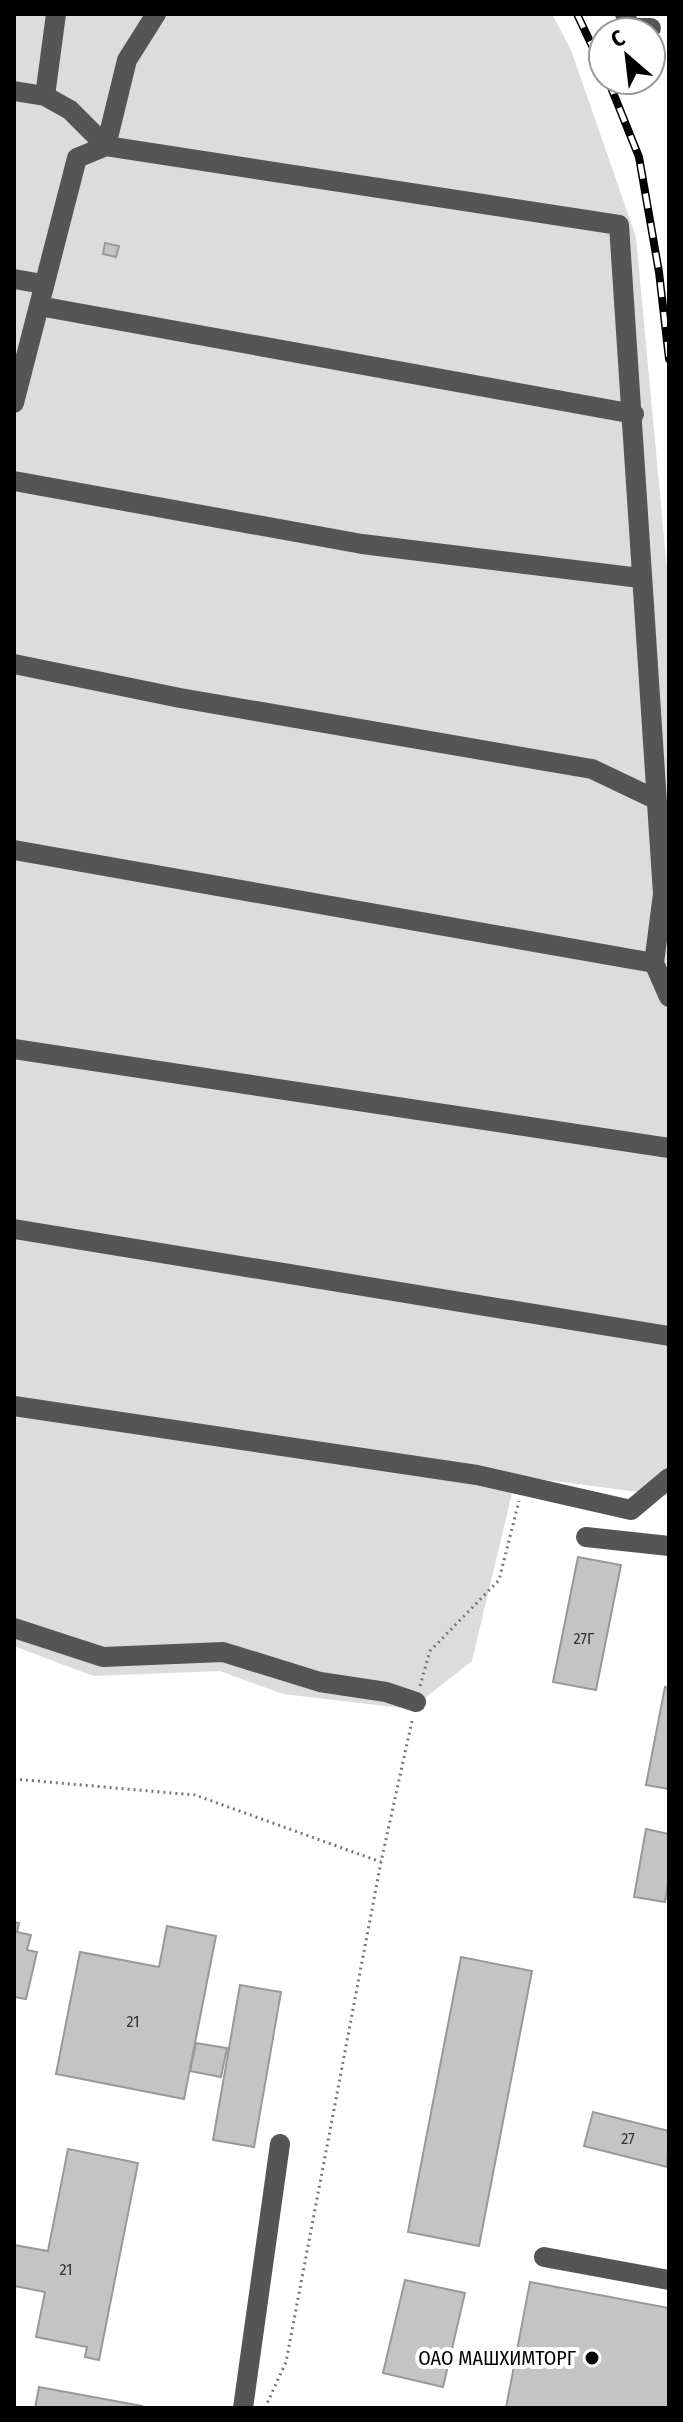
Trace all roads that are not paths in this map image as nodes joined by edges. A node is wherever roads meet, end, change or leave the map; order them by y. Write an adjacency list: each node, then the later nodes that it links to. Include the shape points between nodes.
1 (56, 14): 4 (street)
2 (156, 14): 5 (street, via 127,60)
3 (14, 91): 4 (street)
4 (45, 96): 5 (street, via 70,110)
5 (106, 146): 7 (street, via 77,158); 10 (street, via 619,225)
6 (14, 279): 7 (street)
7 (43, 284): 8 (street)
8 (39, 306): 9 (street); 10 (street)
9 (14, 403)
10 (634, 414): 12 (street)
11 (14, 481): 12 (street, via 362,544)
12 (640, 578): 14 (street)
13 (14, 664): 14 (street, via 592,769)
14 (655, 799): 16 (street, via 663,894)
15 (14, 850): 16 (street)
16 (654, 963): 17 (street)
17 (669, 997)
18 (14, 1049): 19 (street)
19 (669, 1148)
20 (14, 1229): 21 (street)
21 (669, 1336)
22 (14, 1406): 23 (street, via 477,1475 631,1510)
23 (669, 1478)
24 (586, 1537): 25 (street)
25 (669, 1546)
26 (14, 1628): 27 (street, via 103,1657 223,1652 320,1682)
27 (416, 1702)
28 (280, 2144): 31 (street)
29 (544, 2257): 30 (street)
30 (669, 2280)
31 (243, 2408)

